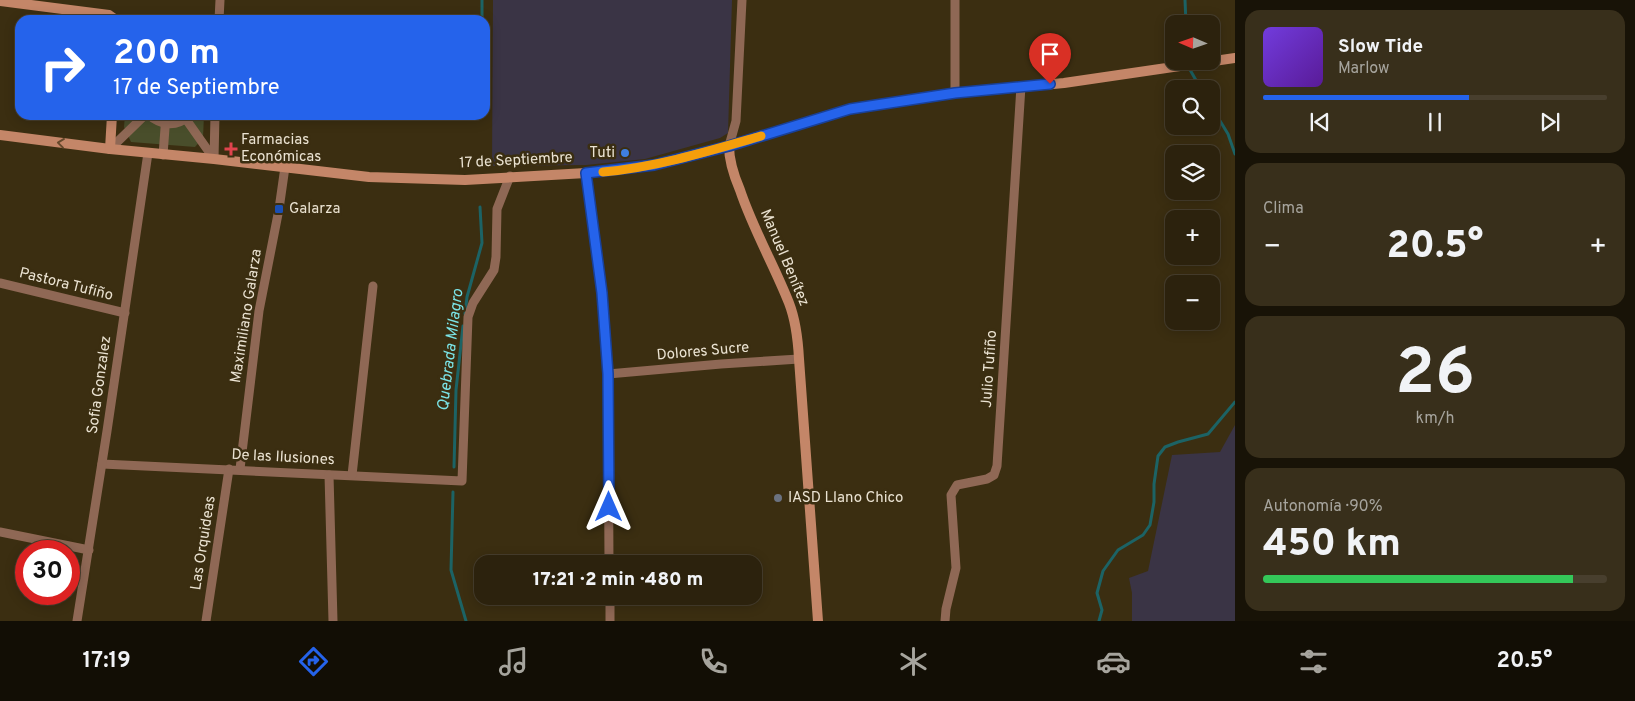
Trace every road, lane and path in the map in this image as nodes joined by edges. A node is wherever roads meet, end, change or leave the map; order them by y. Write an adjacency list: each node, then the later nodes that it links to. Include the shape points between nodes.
1 (220, 0): 6 (street)
2 (742, 0): 20 (street, Manuel Benítez, via 736,121)
3 (955, 0): 11 (street)
4 (0, 1): 5 (street)
5 (109, 15)
6 (219, 15)
7 (1235, 58): 8 (street, 17 de Septiembre)
8 (1220, 60)
9 (1165, 68): 10 (street, 17 de Septiembre)
10 (1021, 86): 11 (street, 17 de Septiembre); 47 (street, Julio Tufiño, via 997,466 987,479 957,485 951,495 956,568)
11 (955, 93): 20 (street, 17 de Septiembre, via 850,109)
12 (112, 120): 21 (street)
13 (140, 120): 21 (street)
14 (166, 120): 23 (street)
15 (168, 120): 16 (street, via 176,123)
16 (181, 120)
17 (190, 120): 24 (street)
18 (216, 120): 24 (street)
19 (0, 135): 21 (street, 17 de Septiembre, one-way to 19)
20 (729, 146): 26 (street, 17 de Septiembre, via 654,165); 31 (street, Manuel Benítez, via 730,158 756,233 789,303)
21 (110, 149): 22 (street, 17 de Septiembre)
22 (148, 153): 23 (street, 17 de Septiembre); 30 (street, Sofia Gonzalez)
23 (163, 155): 24 (street, 17 de Septiembre)
24 (214, 159): 25 (street, 17 de Septiembre)
25 (284, 166): 27 (street, 17 de Septiembre, via 369,177 465,180); 35 (street, Maximiliano Galarza, via 259,311)
26 (586, 173): 27 (street, 17 de Septiembre); 32 (street, via 602,293)
27 (510, 176): 37 (street, De las Ilusiones, via 497,210 494,270 468,317 462,481)
28 (0, 283): 30 (street, Pastora Tufiño)
29 (372, 286): 37 (street)
30 (125, 313): 33 (street, Sofia Gonzalez)
31 (800, 359): 32 (street, Dolores Sucre); 46 (street, Manuel Benítez)
32 (608, 374): 40 (street)
33 (102, 464): 34 (street, De las Ilusiones); 39 (street, Sofia Gonzalez)
34 (229, 469): 35 (street, De las Ilusiones); 43 (street, Las Orquideas)
35 (240, 469): 36 (street, De las Ilusiones)
36 (329, 475): 37 (street, De las Ilusiones); 44 (street)
37 (352, 475)
38 (0, 532): 39 (street)
39 (89, 550): 42 (street, Sofia Gonzalez)
40 (609, 555)
41 (610, 605): 45 (street)
42 (77, 621)
43 (206, 621)
44 (334, 621)
45 (610, 621)
46 (818, 621)
47 (945, 621)

